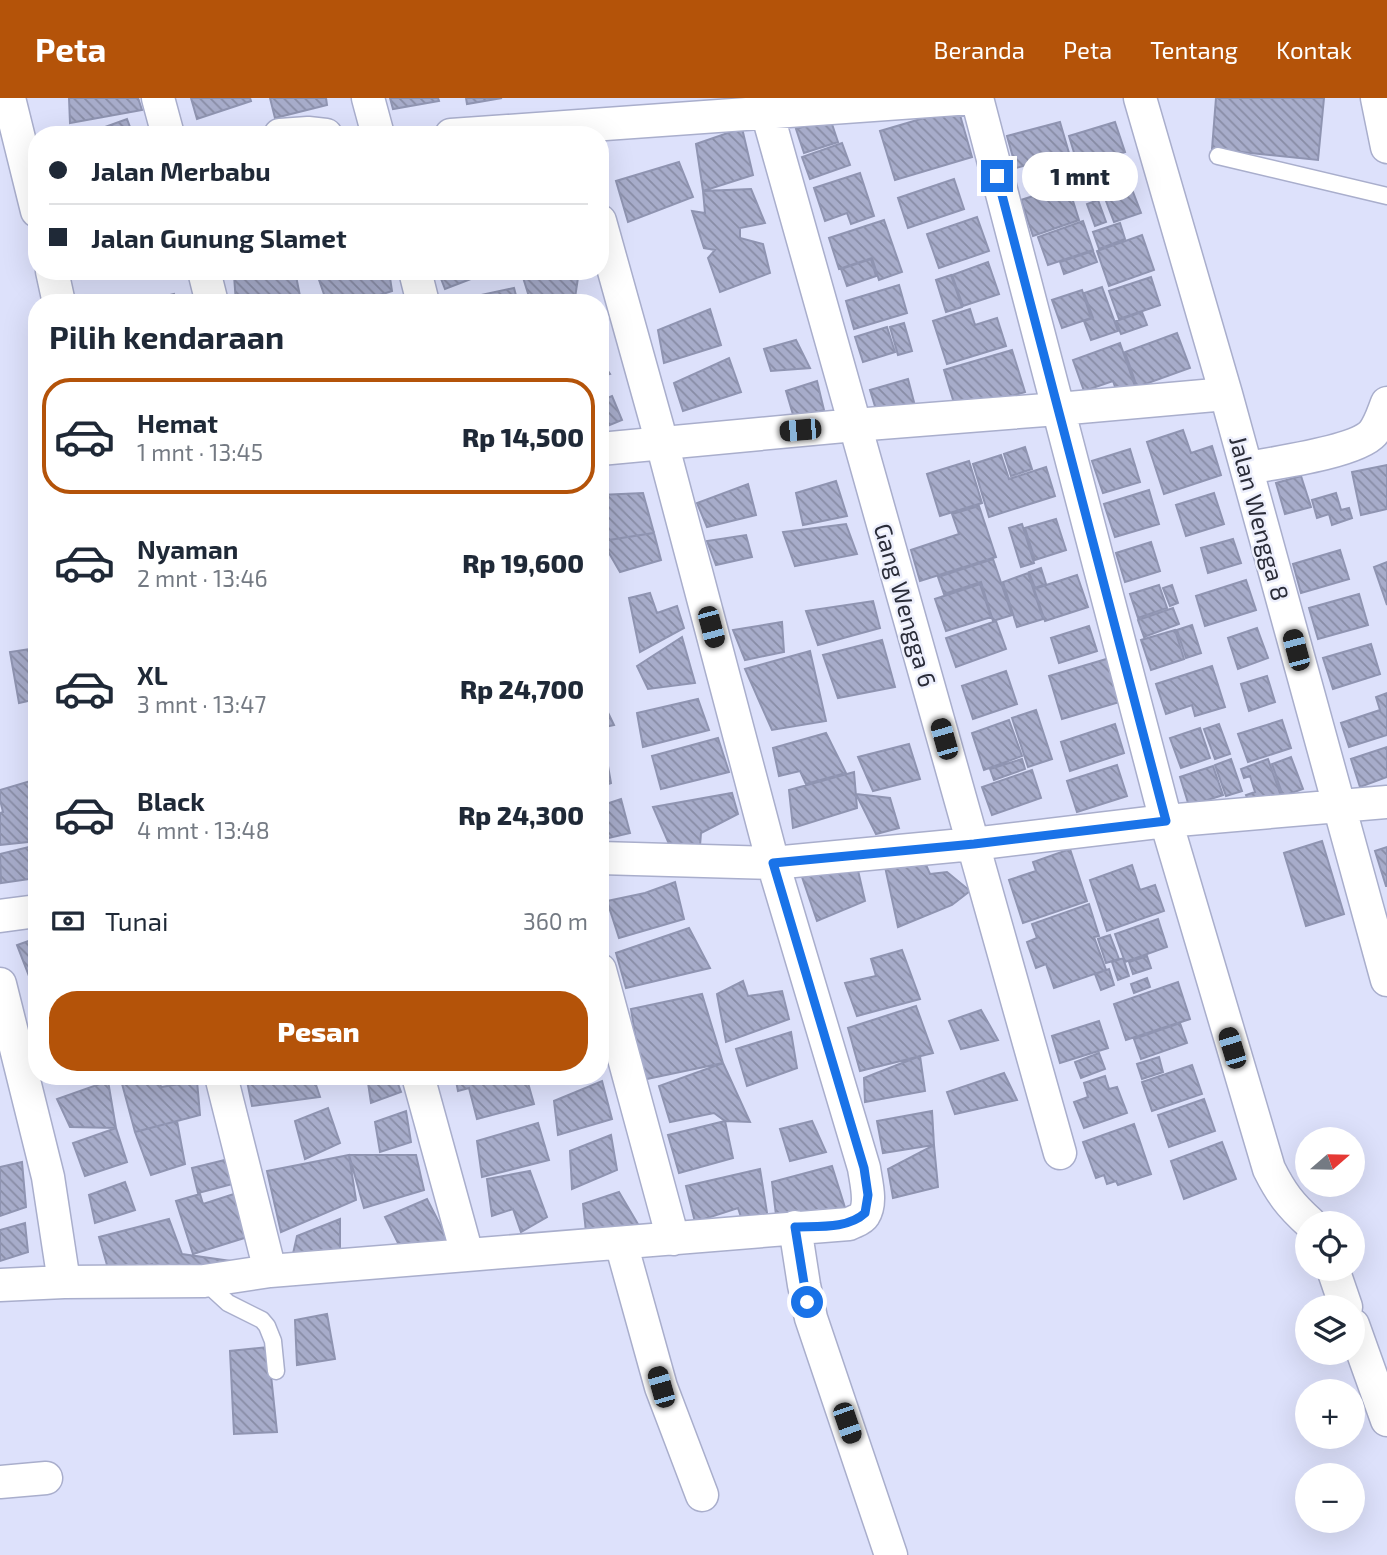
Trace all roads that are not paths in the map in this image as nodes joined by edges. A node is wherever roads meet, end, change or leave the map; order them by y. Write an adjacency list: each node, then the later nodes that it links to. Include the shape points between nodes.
1 (9, 98): 15 (street)
2 (158, 98): 10 (street)
3 (368, 98): 11 (street)
4 (971, 98): 8 (street)
5 (977, 98): 20 (street)
6 (1140, 98): 18 (street, Jalan Wengga 8)
7 (1377, 98): 13 (street)
8 (765, 105): 9 (street); 21 (street, Gang Wengga 6)
9 (573, 119): 12 (street)
10 (166, 126)
11 (376, 126)
12 (520, 126)
13 (1387, 147)
14 (1217, 156): 16 (lane)
15 (28, 175)
16 (1387, 195)
17 (609, 253): 22 (street)
18 (1226, 394): 20 (street); 24 (street, Jalan Wengga 8)
19 (1387, 403): 24 (street, via 1373,433 1361,442)
20 (1058, 410): 21 (street); 27 (street)
21 (855, 425): 22 (street); 28 (street, Gang Wengga 6)
22 (662, 443): 23 (street); 30 (street)
23 (609, 448)
24 (1247, 468): 26 (street, Jalan Wengga 8)
25 (1387, 802): 26 (street)
26 (1338, 806): 27 (street); 33 (street, Jalan Wengga 8)
27 (1166, 821): 28 (street); 39 (street, via 1269,1169)
28 (974, 844): 30 (street); 38 (street, Gang Wengga 6)
29 (609, 858): 30 (street)
30 (773, 863): 40 (street, via 864,1168 868,1195 865,1213 859,1219)
31 (28, 912): 32 (street)
32 (0, 916)
33 (1387, 980)
34 (0, 984): 46 (street, via 48,1177)
35 (609, 1003): 41 (street)
36 (223, 1085): 44 (street)
37 (420, 1085): 43 (street)
38 (1060, 1153)
39 (1296, 1211)
40 (795, 1227): 41 (street); 54 (street, via 811,1318)
41 (673, 1239): 42 (street)
42 (621, 1243): 43 (street); 53 (street, via 661,1387)
43 (467, 1254): 44 (street)
44 (270, 1271): 45 (street)
45 (204, 1281): 46 (street); 49 (lane, via 228,1303 267,1326)
46 (64, 1282): 47 (street)
47 (0, 1285)
48 (1365, 1359): 50 (street)
49 (276, 1371)
50 (1387, 1420)
51 (46, 1478): 52 (street)
52 (0, 1482)
53 (702, 1495)
54 (891, 1555)

